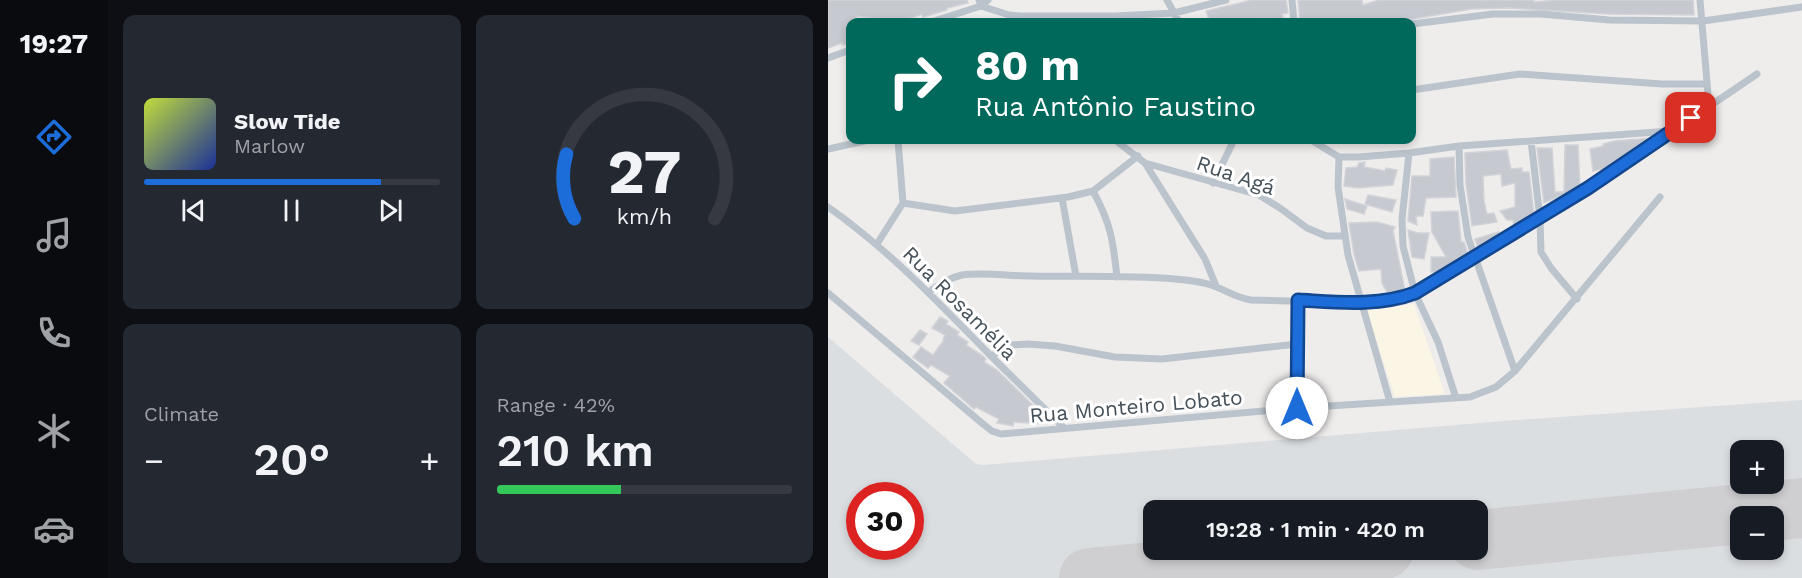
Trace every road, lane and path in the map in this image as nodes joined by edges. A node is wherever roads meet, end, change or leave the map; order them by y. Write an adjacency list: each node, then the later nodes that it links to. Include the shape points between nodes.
1 (988, 0): 6 (street)
2 (1167, 0): 8 (street)
3 (1226, 0): 8 (street)
4 (1292, 0): 11 (street)
5 (1700, 0): 12 (street)
6 (980, 3): 8 (street, via 1009,15 1039,17); 9 (street)
7 (1802, 7): 12 (street)
8 (1174, 13): 10 (street)
9 (941, 18)
10 (1177, 18)
11 (1294, 18)
12 (1702, 21): 13 (street, via 1493,14); 17 (street)
13 (1416, 24)
14 (846, 51): 15 (street)
15 (828, 58)
16 (1757, 74): 19 (street)
17 (1707, 84): 18 (street, via 1520,74); 19 (street)
18 (1416, 89)
19 (1709, 106): 20 (street)
20 (1673, 130): 21 (street); 39 (street)
21 (1531, 141): 27 (street); 39 (street)
22 (851, 144): 28 (street)
23 (898, 144): 37 (street)
24 (1121, 144): 30 (street, Rua Agá)
25 (1232, 144): 33 (street)
26 (1318, 144): 31 (street)
27 (1459, 146): 29 (street); 42 (street, via 1461,200)
28 (828, 149)
29 (1410, 153): 31 (street); 48 (street, via 1402,219)
30 (1138, 156): 32 (street, Rua Agá); 34 (street)
31 (1339, 157): 40 (street, via 1338,187)
32 (1145, 163): 33 (street, Rua Agá); 45 (street, Rua Agá, via 1205,259)
33 (1213, 183): 40 (street, Rua Agá, via 1259,195 1316,232)
34 (1093, 191): 36 (street); 44 (street, via 1107,218)
35 (1660, 197): 49 (street, Rua Monteiro Lobato)
36 (1062, 198): 37 (street, via 955,211); 43 (street)
37 (903, 203): 41 (street)
38 (828, 207): 41 (street, Rua Rosamélia)
39 (1540, 218): 42 (street); 49 (street, via 1541,252)
40 (1345, 236): 51 (street)
41 (877, 244): 46 (street, Rua Rosamélia)
42 (1474, 259): 48 (street); 54 (street)
43 (1076, 276): 44 (street); 46 (street, via 961,276 941,282)
44 (1117, 277): 45 (street, via 1182,279)
45 (1216, 286): 50 (street, via 1251,300)
46 (929, 292): 53 (street, Rua Rosamélia)
47 (828, 293): 58 (street, Rua Monteiro Lobato, via 992,431 1001,434)
48 (1415, 293): 51 (street); 55 (street, via 1438,342)
49 (1577, 298): 54 (street, Rua Monteiro Lobato)
50 (1298, 300): 51 (street); 52 (street)
51 (1361, 303): 56 (street)
52 (1297, 344): 53 (street, via 1162,359 1115,357 1028,344 1011,345); 57 (street)
53 (991, 356): 58 (street, Rua Rosamélia)
54 (1515, 371): 55 (street, Rua Monteiro Lobato, via 1496,387)
55 (1456, 398): 56 (street, Rua Monteiro Lobato)
56 (1390, 402): 57 (street, Rua Monteiro Lobato)
57 (1297, 408): 58 (street, Rua Monteiro Lobato)
58 (1064, 428)

